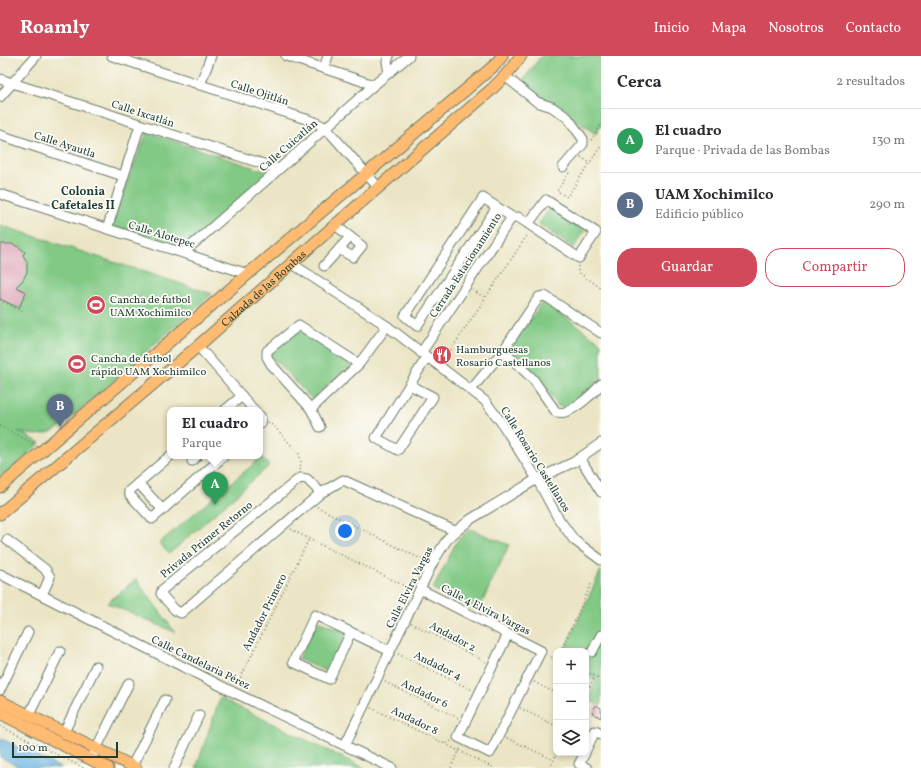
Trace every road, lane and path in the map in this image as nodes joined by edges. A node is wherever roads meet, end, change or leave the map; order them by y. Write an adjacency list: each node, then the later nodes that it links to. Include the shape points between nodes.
1 (36, 56): 14 (street)
2 (112, 56): 15 (street, Calle Ojitlán)
3 (211, 56): 15 (street)
4 (286, 56): 10 (street)
5 (328, 56): 10 (street)
6 (389, 56): 11 (street)
7 (409, 56): 11 (street, Calle Cuicatlán)
8 (502, 56): 28 (main road, Calzada de las Bombas, via 495,65)
9 (521, 56): 12 (main road, Calzada de las Bombas)
10 (324, 68): 16 (street)
11 (389, 73): 16 (street, Calle Cuicatlán)
12 (505, 76): 24 (street, via 537,102 568,118 584,140); 30 (main road, Calzada de las Bombas)
13 (0, 79): 14 (street, Calle Ixcatlán)
14 (12, 84): 17 (street); 18 (street, Calle Ixcatlán)
15 (200, 85): 19 (street, Calle Ojitlán, via 315,122)
16 (374, 85): 19 (street, Calle Cuicatlán)
17 (0, 97)
18 (140, 125): 27 (street, Calle Ixcatlán); 29 (street)
19 (326, 128): 27 (street, Calle Cuicatlán); 28 (street, Calle Ojitlán)
20 (597, 131): 21 (path)
21 (601, 133)
22 (0, 135): 29 (street, Calle Ayautla)
23 (601, 146): 25 (path)
24 (575, 153): 25 (path); 26 (street)
25 (590, 163): 32 (path, via 567,197)
26 (563, 167)
27 (279, 170): 40 (street, Calle Cuicatlán)
28 (366, 174): 30 (street, Calle Ojitlán); 44 (main road, Calzada de las Bombas)
29 (123, 176): 37 (street)
30 (378, 188): 35 (main road, Calzada de las Bombas)
31 (0, 194): 37 (street, Calle Alotepec)
32 (562, 194)
33 (497, 208): 33 (street, Cerrada Estacionamiento, via 483,198 405,316 417,326); 34 (street, Cerrada Estacionamiento)
34 (512, 217): 36 (street, via 518,217); 45 (street, Cerrada Estacionamiento)
35 (335, 225): 38 (street); 42 (main road, Calzada de las Bombas)
36 (530, 225): 41 (street); 41 (street, via 546,200 596,232); 47 (path)
37 (107, 229): 40 (street, Calle Alotepec)
38 (350, 237): 39 (street); 39 (street, via 362,246 353,257)
39 (339, 249): 43 (street)
40 (183, 253): 44 (street, Calle Alotepec)
41 (579, 258): 46 (path, via 578,272)
42 (291, 263): 50 (street, Calle Rosario Castellanos); 52 (main road, Calzada de las Bombas)
43 (324, 266)
44 (248, 274): 68 (main road, Calzada de las Bombas)
45 (466, 285): 47 (path); 54 (street, Cerrada Estacionamiento)
46 (601, 288)
47 (485, 298): 56 (path)
48 (0, 300): 49 (path)
49 (24, 312)
50 (387, 326): 54 (street, Calle Rosario Castellanos); 55 (street)
51 (601, 333): 53 (street, via 545,296 538,296)
52 (198, 346): 60 (street); 80 (main road, Calzada de las Bombas)
53 (503, 351): 57 (street, via 533,379 556,412 564,413 578,405); 59 (street)
54 (424, 355): 56 (street, Calle Rosario Castellanos); 58 (street, Cerrada Estacionamiento)
55 (359, 364): 63 (street); 63 (street, via 299,325 267,351 271,364)
56 (440, 366): 59 (street, Calle Rosario Castellanos)
57 (601, 384)
58 (410, 385): 58 (street, Cerrada Estacionamiento, via 376,438 398,450 433,397)
59 (471, 390): 73 (street, Calle Rosario Castellanos, via 485,401 501,422)
60 (242, 396): 61 (street); 62 (street)
61 (229, 407)
62 (250, 407)
63 (311, 409): 66 (street)
64 (263, 421): 72 (path, via 275,427 299,454)
65 (0, 426): 68 (path, via 31,442)
66 (320, 427)
67 (601, 443): 69 (street, Calle Elvira Vargas)
68 (40, 452): 75 (main road, Calzada de las Bombas)
69 (580, 458): 73 (street, Calle Elvira Vargas); 76 (street)
70 (167, 459): 74 (street)
71 (221, 459): 79 (street)
72 (300, 478): 77 (street, via 307,479); 81 (street, Privada Primer Retorno, via 162,590 161,594 181,613)
73 (537, 479): 82 (street, Calle Elvira Vargas); 85 (street, Calle Rosario Castellanos, via 558,518 574,540)
74 (138, 483): 79 (street); 79 (street, via 129,491 130,495 149,517 152,519)
75 (0, 487)
76 (601, 492)
77 (321, 493): 78 (street, Privada Primer Retorno); 82 (street, Privada Primer Retorno, via 343,480)
78 (309, 503): 81 (street, Privada Primer Retorno); 86 (path)
79 (163, 510)
80 (0, 514)
81 (283, 524): 83 (path)
82 (455, 531): 86 (street, Calle Elvira Vargas)
83 (310, 539): 89 (path); 111 (path, Andador Primero)
84 (6, 540): 90 (street, via 45,569 50,577)
85 (601, 560)
86 (432, 565): 89 (street, Calle Elvira Vargas)
87 (0, 574): 90 (street, Calle Candelaria Pérez)
88 (592, 582): 96 (path)
89 (419, 591): 91 (street, Calle Elvira Vargas); 94 (street, Calle 4 Elvira Vargas)
90 (42, 595): 111 (street, Calle Candelaria Pérez)
91 (406, 620): 98 (street, Calle Elvira Vargas); 101 (path, Andador 2)
92 (28, 632): 109 (street)
93 (351, 632): 93 (street, via 315,615 293,662 329,679); 98 (street)
94 (508, 634): 101 (street); 105 (street, Calle 4 Elvira Vargas, via 541,651)
95 (601, 635): 99 (street)
96 (561, 648)
97 (60, 651): 118 (street)
98 (390, 651): 104 (street, Calle Elvira Vargas); 112 (path, Andador 4)
99 (592, 652)
100 (96, 666): 123 (street)
101 (493, 666): 112 (street)
102 (589, 673): 103 (path)
103 (595, 676): 106 (path); 108 (path)
104 (377, 678): 115 (street, Calle Elvira Vargas); 120 (path, Andador 6)
105 (527, 678): 110 (path); 116 (street)
106 (601, 679)
107 (129, 683): 130 (street)
108 (589, 688)
109 (0, 690)
110 (553, 691)
111 (233, 692): 129 (street, Calle Candelaria Pérez)
112 (479, 693): 120 (street)
113 (164, 700): 136 (street)
114 (0, 701): 118 (main road)
115 (364, 705): 127 (path, Andador 8); 129 (street, Calle Elvira Vargas)
116 (514, 706): 121 (path); 124 (street)
117 (0, 713): 135 (main road)
118 (29, 715): 123 (main road)
119 (199, 715): 138 (street)
120 (465, 722): 126 (street)
121 (553, 725)
122 (0, 726): 135 (path)
123 (64, 732): 130 (main road)
124 (499, 734): 126 (street, via 490,753); 134 (path)
125 (601, 734): 128 (street, via 595,731)
126 (461, 739): 127 (path, Andador 8); 131 (path)
127 (446, 744): 131 (path)
128 (589, 744)
129 (345, 745): 139 (street, Calle Candelaria Pérez)
130 (97, 748): 135 (street); 136 (main road)
131 (459, 750): 140 (path); 141 (path)
132 (556, 756): 134 (path)
133 (583, 756): 143 (street, via 579,764)
134 (554, 760): 142 (path)
135 (88, 764): 137 (main road)
136 (133, 767)
137 (108, 768)
138 (174, 768)
139 (392, 768)
140 (451, 768)
141 (494, 768)
142 (550, 768)
143 (587, 768)

